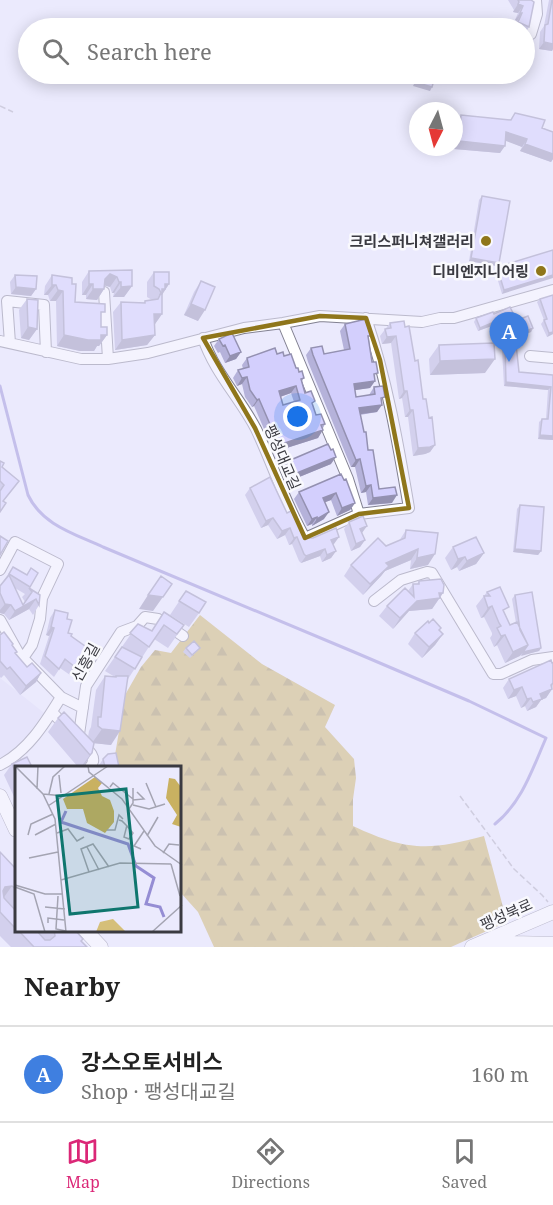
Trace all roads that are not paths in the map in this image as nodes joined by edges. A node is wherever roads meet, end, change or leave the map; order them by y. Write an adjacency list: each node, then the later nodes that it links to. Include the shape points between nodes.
1 (536, 0): 2 (street)
2 (535, 21)
3 (553, 290): 5 (street, via 454,318 422,322)
4 (104, 292): 12 (street, via 110,304)
5 (366, 318): 6 (street, via 320,316); 13 (street, 팽성대교길, via 380,360 409,508)
6 (283, 323): 7 (street); 13 (street, via 348,478)
7 (203, 338): 12 (street); 13 (street, 팽성대교길, via 207,353 255,428 305,538)
8 (5, 342): 9 (street); 9 (street, via 7,301 44,305)
9 (46, 352): 12 (street, via 81,359)
10 (530, 356): 11 (street)
11 (553, 358)
12 (108, 359)
13 (359, 514)
14 (0, 570): 19 (street, via 15,542 58,564 42,598 32,645)
15 (374, 601): 18 (street, via 401,580 432,573 493,674)
16 (0, 620): 19 (street, 신흥길)
17 (183, 636): 21 (street, 신흥길, via 158,619 145,617 137,626 122,632 87,686)
18 (553, 657)
19 (23, 658): 20 (street, 신흥길)
20 (61, 697): 21 (street); 22 (street, 신흥길)
21 (83, 708): 23 (street, 신흥길)
22 (52, 712): 23 (street); 24 (street, 신흥길, via 23,748)
23 (79, 742): 25 (street, via 93,757)
24 (0, 765)
25 (91, 766)
26 (0, 796): 27 (main road)
27 (15, 828)
28 (552, 910): 32 (main road, 팽성북로)
29 (87, 932): 31 (main road)
30 (553, 944): 33 (main road)
31 (101, 947)
32 (472, 947)
33 (479, 947)

